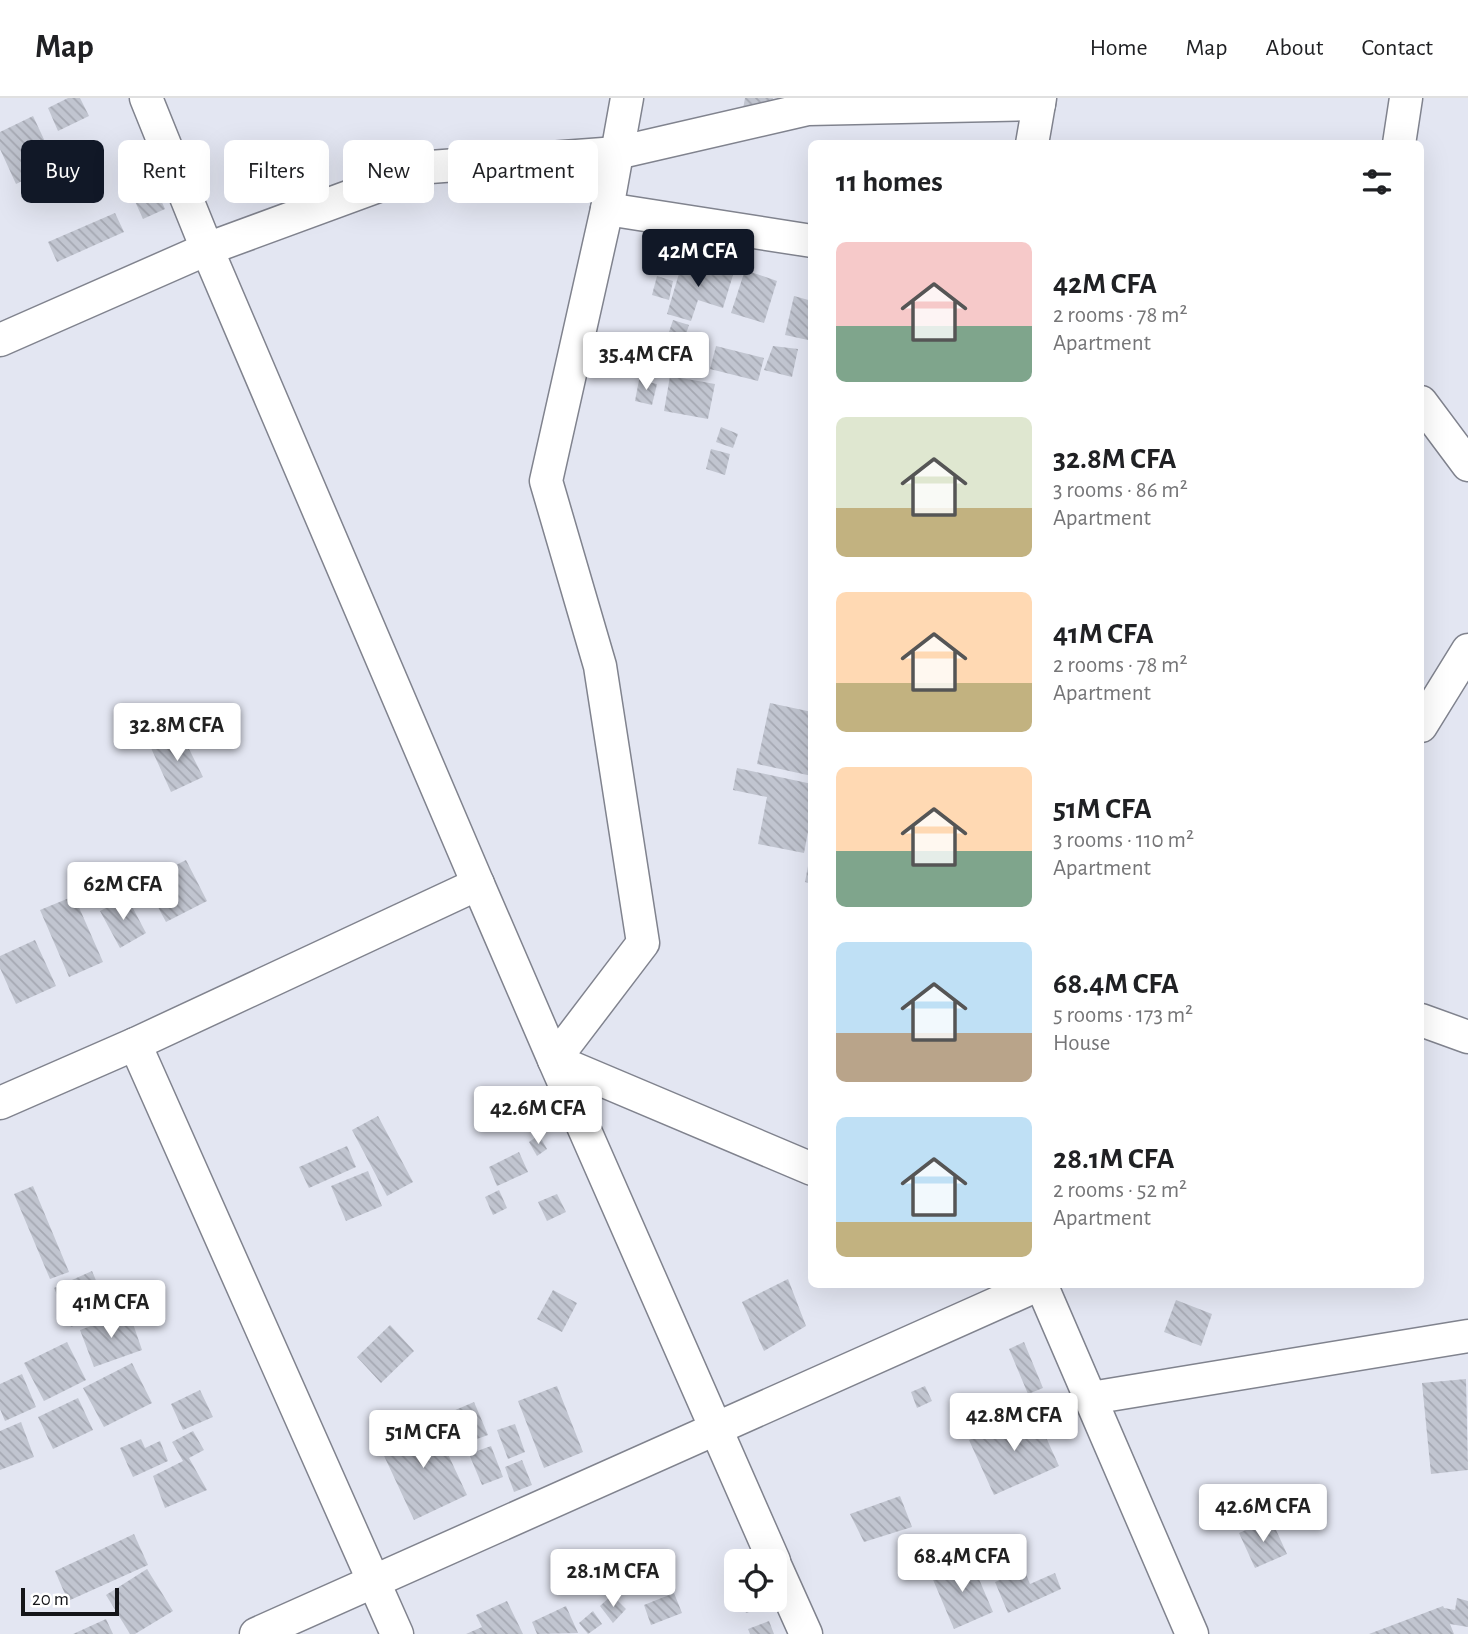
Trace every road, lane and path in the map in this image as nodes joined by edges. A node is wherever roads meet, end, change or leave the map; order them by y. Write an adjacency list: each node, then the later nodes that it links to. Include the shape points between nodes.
1 (146, 98): 10 (street)
2 (628, 98): 7 (street)
3 (1406, 98): 6 (street)
4 (1040, 101): 5 (street); 7 (street, via 808,109)
5 (1033, 140)
6 (1400, 140)
7 (617, 153): 8 (street); 10 (street, via 429,167)
8 (607, 209): 9 (street); 20 (street, via 546,481 600,666 643,943)
9 (808, 240)
10 (207, 249): 11 (street); 16 (street)
11 (0, 340)
12 (1424, 406): 13 (street)
13 (1468, 466)
14 (1468, 650): 15 (street)
15 (1424, 721)
16 (478, 884): 19 (street); 20 (street)
17 (1424, 1021): 18 (street)
18 (1468, 1037)
19 (135, 1044): 21 (street); 29 (street)
20 (554, 1060): 22 (street); 27 (street)
21 (0, 1103)
22 (808, 1167)
23 (1032, 1288): 27 (street)
24 (1043, 1288): 26 (street)
25 (1468, 1336): 26 (street)
26 (1091, 1398): 34 (street)
27 (715, 1429): 28 (street); 29 (street)
28 (768, 1549)
29 (374, 1581): 31 (street); 32 (street)
30 (787, 1592): 33 (street)
31 (256, 1634)
32 (397, 1634)
33 (806, 1634)
34 (1192, 1634)

